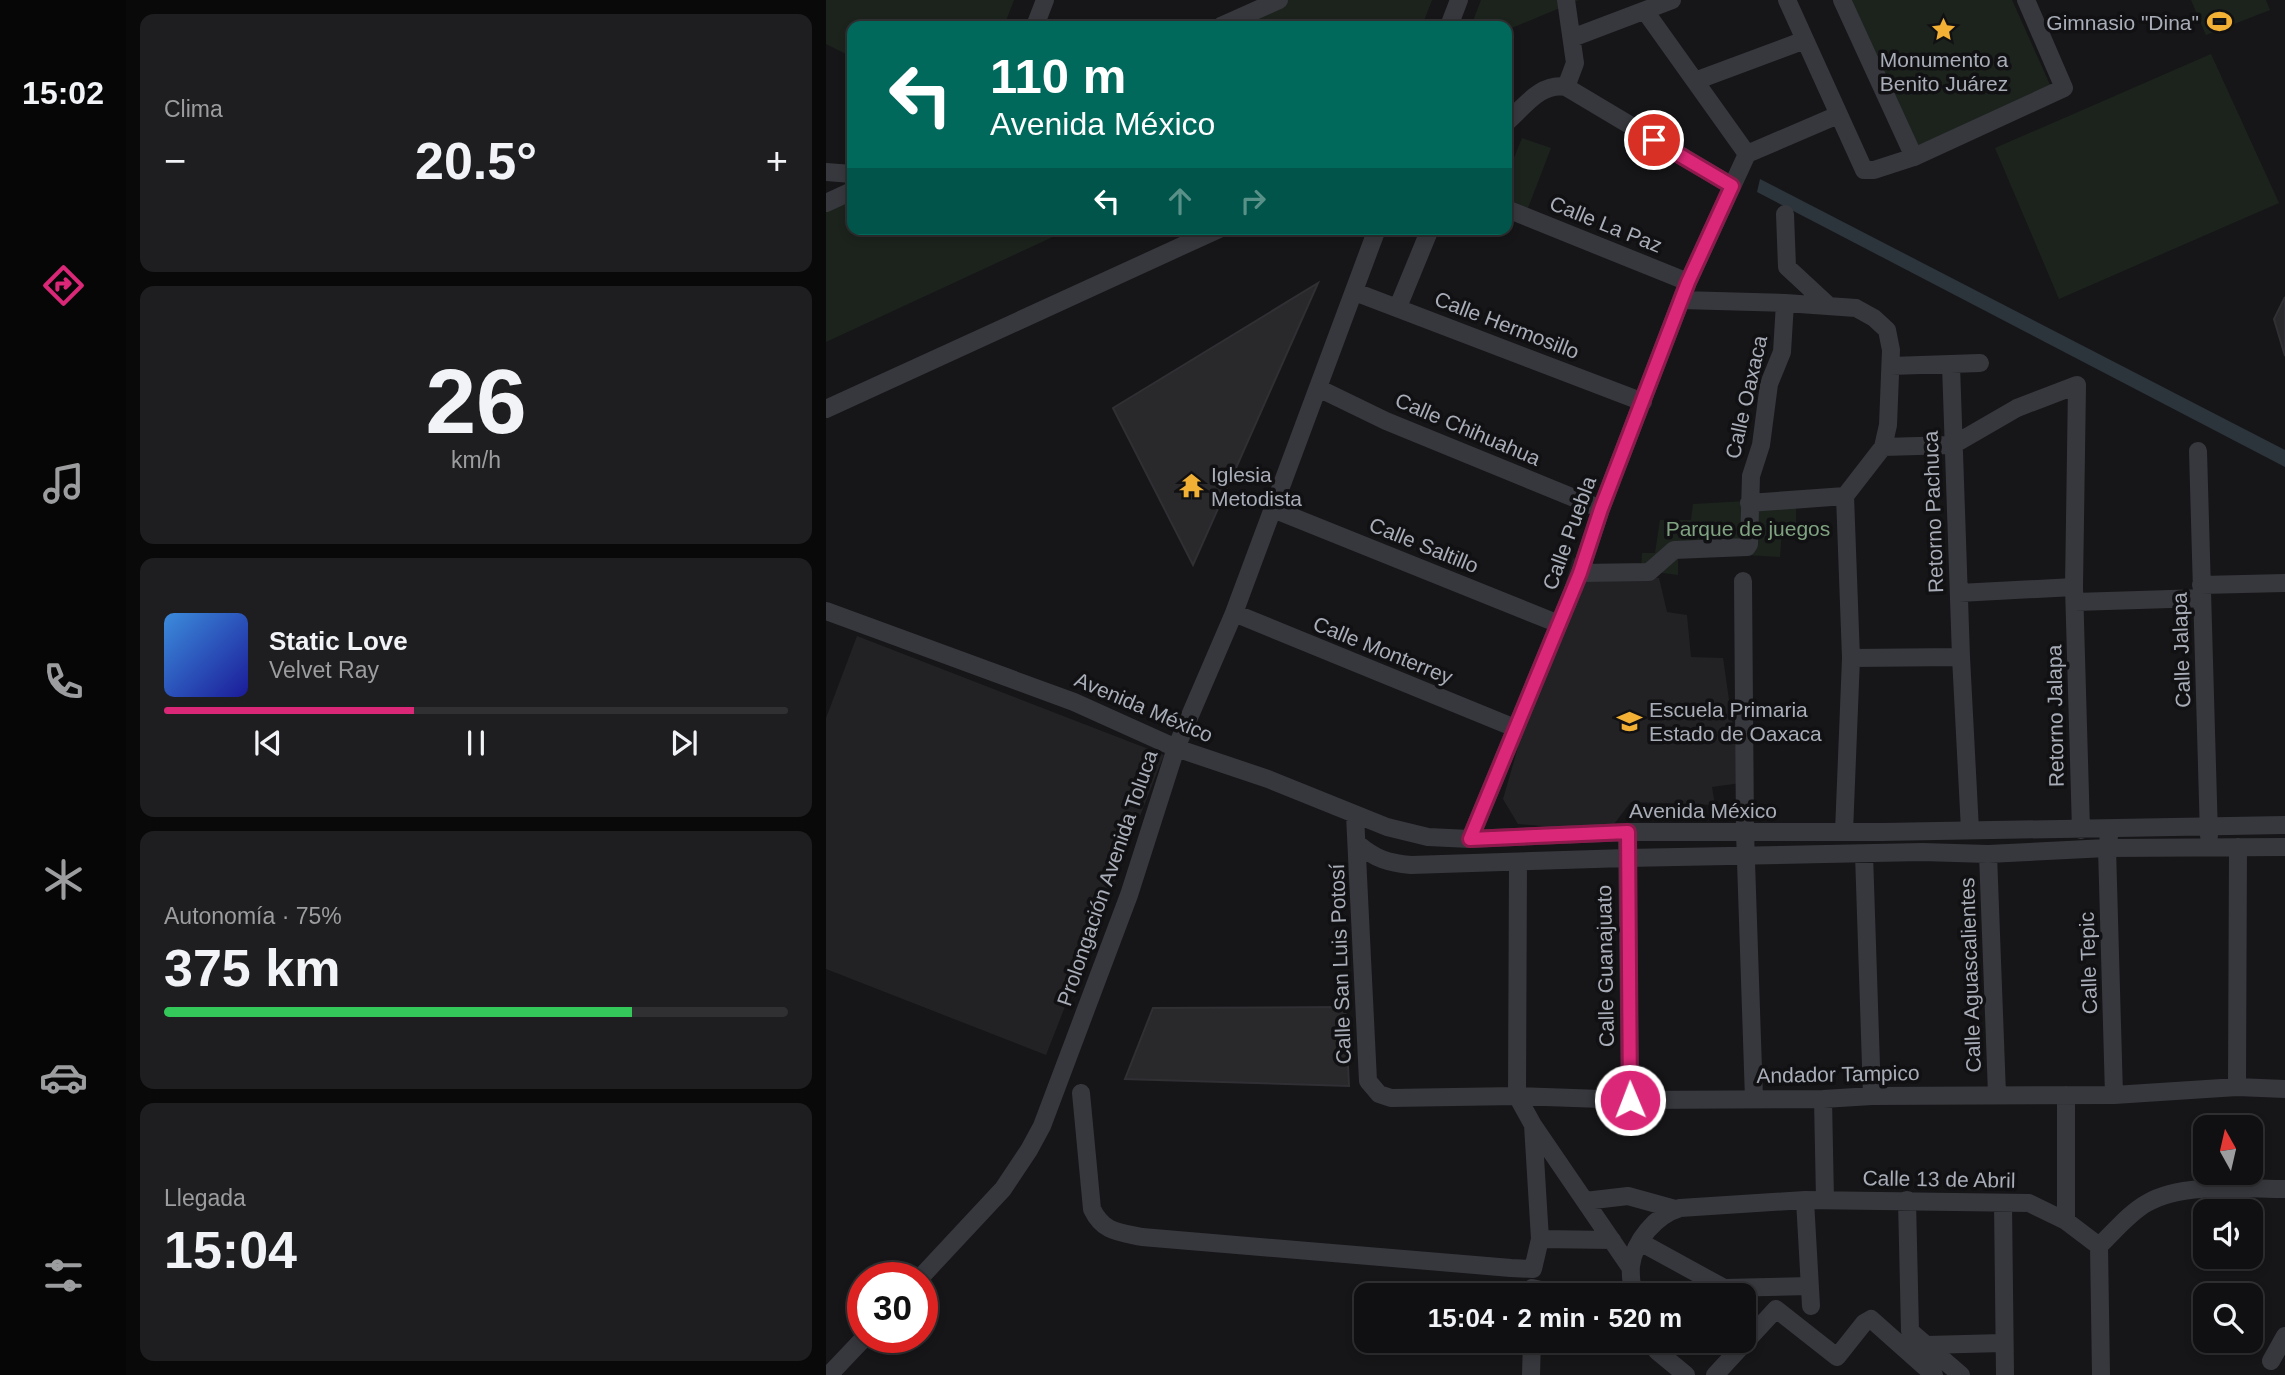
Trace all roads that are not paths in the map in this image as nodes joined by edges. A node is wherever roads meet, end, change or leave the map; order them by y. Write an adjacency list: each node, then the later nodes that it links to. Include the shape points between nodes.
1 (1045, 0): 10 (street)
2 (1279, 0): 11 (street)
3 (1459, 0): 12 (street)
4 (1566, 0): 13 (street)
5 (1672, 0): 9 (street)
6 (1787, 0): 14 (street)
7 (1842, 0): 19 (street)
8 (2026, 0): 19 (street, via 2064,88)
9 (1645, 11): 13 (street); 16 (street)
10 (1037, 21)
11 (1232, 21)
12 (1451, 21)
13 (1572, 38): 15 (street)
14 (1805, 40): 16 (street); 17 (street)
15 (1567, 79): 18 (street, via 1546,87); 20 (street)
16 (1695, 81): 20 (street)
17 (1838, 115): 19 (street, via 1864,170); 20 (street)
18 (1512, 118)
19 (1914, 157)
20 (1740, 170): 30 (street, Calle Puebla)
21 (826, 172): 22 (street)
22 (847, 174)
23 (847, 193): 24 (street)
24 (826, 203)
25 (1512, 211): 30 (street, Calle La Paz)
26 (1785, 214): 34 (street, via 1787,267)
27 (1206, 235): 41 (street)
28 (1375, 235): 31 (street, Prolongación Avenida Toluca)
29 (1428, 235): 35 (street)
30 (1688, 282): 32 (street, Calle Puebla)
31 (1355, 292): 35 (street, Calle Hermosillo); 39 (street, Prolongación Avenida Toluca)
32 (1681, 300): 33 (street); 40 (street, Calle Puebla)
33 (1785, 303): 34 (street); 46 (street, Calle Oaxaca, via 1782,352 1769,384)
34 (1828, 306): 38 (street, via 1856,308 1887,330)
35 (1398, 307): 40 (street, Calle Hermosillo)
36 (1980, 363): 37 (street)
37 (1951, 365): 38 (street); 42 (street, Retorno Pachuca)
38 (1891, 366): 43 (street, via 1891,405)
39 (1318, 388): 47 (street, Prolongación Avenida Toluca); 48 (street, Calle Chihuahua, via 1386,421)
40 (1643, 402): 48 (street, Calle Puebla)
41 (826, 409)
42 (1953, 445): 43 (street); 53 (street, Retorno Pachuca); 54 (street, Retorno Jalapa, via 2017,408 2077,385)
43 (1883, 447): 45 (street)
44 (2198, 451): 52 (street, Calle Jalapa)
45 (1845, 496): 46 (street); 59 (street)
46 (1749, 503): 49 (street, Calle Oaxaca, via 1749,544 1744,548 1674,550 1649,572)
47 (1273, 509): 56 (street, Prolongación Avenida Toluca); 57 (street, Calle Saltillo)
48 (1601, 509): 49 (street, Calle Puebla)
49 (1580, 573): 57 (street, Calle Puebla)
50 (1743, 581): 69 (street)
51 (2285, 583): 52 (street)
52 (2201, 591): 54 (street); 64 (street, Calle Jalapa)
53 (1959, 593): 54 (street); 58 (street, Retorno Pachuca)
54 (2075, 595): 67 (street, Retorno Jalapa)
55 (826, 611): 61 (street, Avenida México, via 1074,702)
56 (1234, 613): 60 (street, Calle Monterrey); 61 (street, Prolongación Avenida Toluca)
57 (1559, 624): 60 (street, Calle Puebla)
58 (1961, 657): 59 (street); 66 (street, Retorno Pachuca)
59 (1851, 658): 70 (street)
60 (1515, 728): 71 (street, Calle Puebla)
61 (1176, 748): 62 (street, Avenida México); 107 (street, Prolongación Avenida Toluca, via 1129,895 1042,1126 1003,1189)
62 (1355, 815): 71 (street, Avenida México, via 1428,837); 72 (street, Calle San Luis Potosí)
63 (2285, 825): 64 (street, Avenida México)
64 (2209, 827): 65 (street, Avenida México); 76 (street, Calle Jalapa)
65 (2110, 829): 67 (street, Avenida México); 75 (street, Calle Tepic)
66 (1970, 830): 67 (street, Avenida México); 70 (street, Avenida México)
67 (2081, 830)
68 (1628, 832): 69 (street, Avenida México); 71 (street, Avenida México); 80 (street, Calle Guanajuato)
69 (1745, 832): 70 (street, Avenida México); 79 (street)
70 (1844, 832)
71 (1470, 839)
72 (1358, 844): 81 (street, via 1377,859 1411,865); 90 (street, Calle San Luis Potosí, via 1368,1081 1379,1094)
73 (2285, 846): 74 (street)
74 (2238, 847): 76 (street); 82 (street)
75 (2107, 848): 76 (street); 78 (street); 87 (street, Calle Tepic)
76 (2208, 848)
77 (1864, 854): 78 (street); 79 (street); 89 (street)
78 (1988, 854): 85 (street, Calle Aguascalientes)
79 (1747, 857): 80 (street); 91 (street)
80 (1626, 858): 81 (street); 93 (street, Calle Guanajuato)
81 (1518, 862): 88 (street)
82 (2237, 1087): 83 (street, Andador Tampico); 87 (street, Andador Tampico)
83 (2285, 1088)
84 (1081, 1093): 109 (street, via 1092,1209 1099,1223 1115,1231 1142,1237)
85 (1997, 1094): 86 (street, Andador Tampico); 89 (street, Andador Tampico)
86 (2066, 1095): 87 (street, Andador Tampico); 102 (street)
87 (2114, 1095)
88 (1517, 1096): 90 (street, Andador Tampico); 93 (street, Andador Tampico); 94 (street)
89 (1871, 1096): 92 (street, Andador Tampico)
90 (1391, 1098)
91 (1754, 1099): 92 (street, Andador Tampico); 93 (street, Andador Tampico)
92 (1823, 1099): 97 (street)
93 (1630, 1100)
94 (1533, 1125): 99 (street); 103 (street)
95 (2285, 1189): 106 (street, via 2185,1190 2156,1198)
96 (1805, 1200): 97 (street, Calle 13 de Abril); 101 (street, Calle 13 de Abril); 112 (street)
97 (1825, 1200): 98 (street, Calle 13 de Abril)
98 (1907, 1200): 100 (street, Calle 13 de Abril); 116 (street, via 1909,1324 1910,1331)
99 (1585, 1201): 101 (street, via 1628,1196); 104 (street)
100 (2003, 1203): 102 (street, Calle 13 de Abril, via 2029,1203); 115 (street)
101 (1675, 1209): 105 (street, via 1665,1212)
102 (2066, 1221): 106 (street, Calle 13 de Abril)
103 (1540, 1239): 104 (street); 109 (street)
104 (1612, 1240): 108 (street)
105 (1640, 1242): 108 (street); 112 (street, via 1724,1288)
106 (2099, 1246): 128 (street)
107 (935, 1262)
108 (1630, 1267): 111 (street)
109 (1533, 1269): 110 (street)
110 (1532, 1283)
111 (1632, 1283)
112 (1810, 1286): 113 (street)
113 (1811, 1306)
114 (2285, 1336): 120 (street)
115 (2003, 1343): 116 (street); 127 (street)
116 (1926, 1345): 126 (street)
117 (849, 1353): 121 (street)
118 (1532, 1353): 122 (street)
119 (1659, 1353): 123 (street)
120 (2271, 1362)
121 (829, 1375)
122 (1531, 1375)
123 (1686, 1375)
124 (1715, 1375): 125 (street, via 1776,1309 1837,1357 1871,1319)
125 (1934, 1375)
126 (1961, 1375)
127 (2006, 1375)
128 (2101, 1375)

